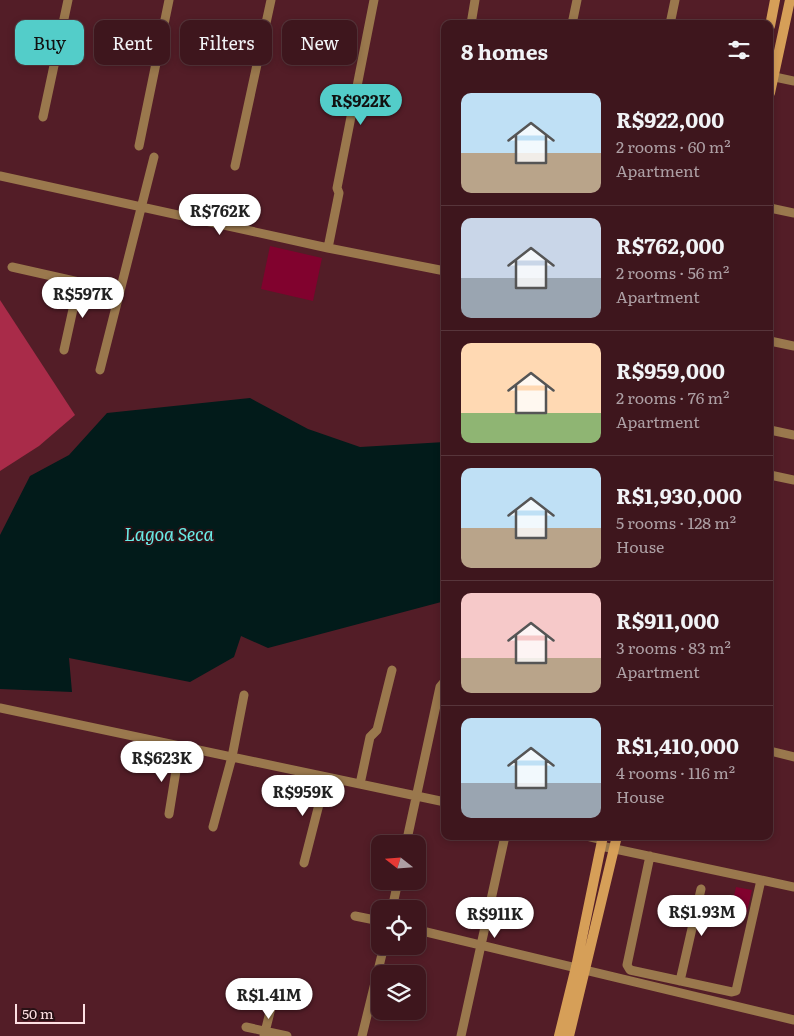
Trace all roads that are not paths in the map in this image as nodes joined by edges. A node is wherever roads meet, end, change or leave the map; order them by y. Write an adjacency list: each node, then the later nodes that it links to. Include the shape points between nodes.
1 (68, 0): 17 (street)
2 (169, 0): 18 (street)
3 (271, 0): 20 (street)
4 (374, 0): 25 (street)
5 (475, 0): 10 (street)
6 (577, 0): 11 (street)
7 (675, 0): 12 (street)
8 (775, 0): 13 (main road)
9 (790, 0): 14 (main road)
10 (472, 20)
11 (573, 20)
12 (671, 20)
13 (771, 20)
14 (773, 72)
15 (773, 76): 16 (street)
16 (794, 81)
17 (43, 117)
18 (139, 146)
19 (154, 156): 22 (street)
20 (235, 166)
21 (0, 176): 22 (street)
22 (142, 206): 25 (street); 29 (street)
23 (773, 209): 24 (street)
24 (794, 214)
25 (328, 248): 27 (street)
26 (12, 267): 28 (street)
27 (441, 270)
28 (80, 282): 29 (street); 32 (street)
29 (111, 291): 33 (street)
30 (773, 342): 31 (street)
31 (794, 346)
32 (64, 350)
33 (100, 370)
34 (773, 431): 35 (street)
35 (794, 435)
36 (773, 476): 37 (street)
37 (794, 480)
38 (392, 670): 47 (street, via 377,730 370,737)
39 (441, 693): 48 (street)
40 (244, 695): 44 (street)
41 (0, 708): 42 (street)
42 (180, 746): 44 (street); 50 (street)
43 (773, 752): 45 (street)
44 (232, 757): 46 (street); 51 (street)
45 (794, 757)
46 (326, 777): 47 (street); 58 (street)
47 (360, 784): 48 (street)
48 (417, 796): 49 (street); 52 (street)
49 (441, 801)
50 (169, 814)
51 (213, 827)
52 (408, 835)
53 (504, 840): 65 (street)
54 (615, 840): 56 (main road)
55 (602, 841): 56 (street); 67 (main road)
56 (614, 849): 57 (street); 67 (main road)
57 (650, 856): 59 (street); 68 (street, via 627,964 630,970)
58 (304, 863)
59 (761, 880): 60 (street); 68 (street, via 736,991)
60 (793, 885)
61 (701, 889): 68 (street)
62 (355, 916): 63 (street)
63 (371, 919)
64 (426, 932): 65 (street)
65 (481, 945): 67 (street); 75 (street)
66 (382, 955): 74 (street)
67 (580, 968): 70 (street); 76 (main road); 77 (main road)
68 (680, 981)
69 (272, 1004): 72 (street)
70 (794, 1020)
71 (246, 1027): 72 (street)
72 (265, 1034): 73 (street)
73 (287, 1036)
74 (362, 1036)
75 (461, 1036)
76 (559, 1036)
77 (568, 1036)

